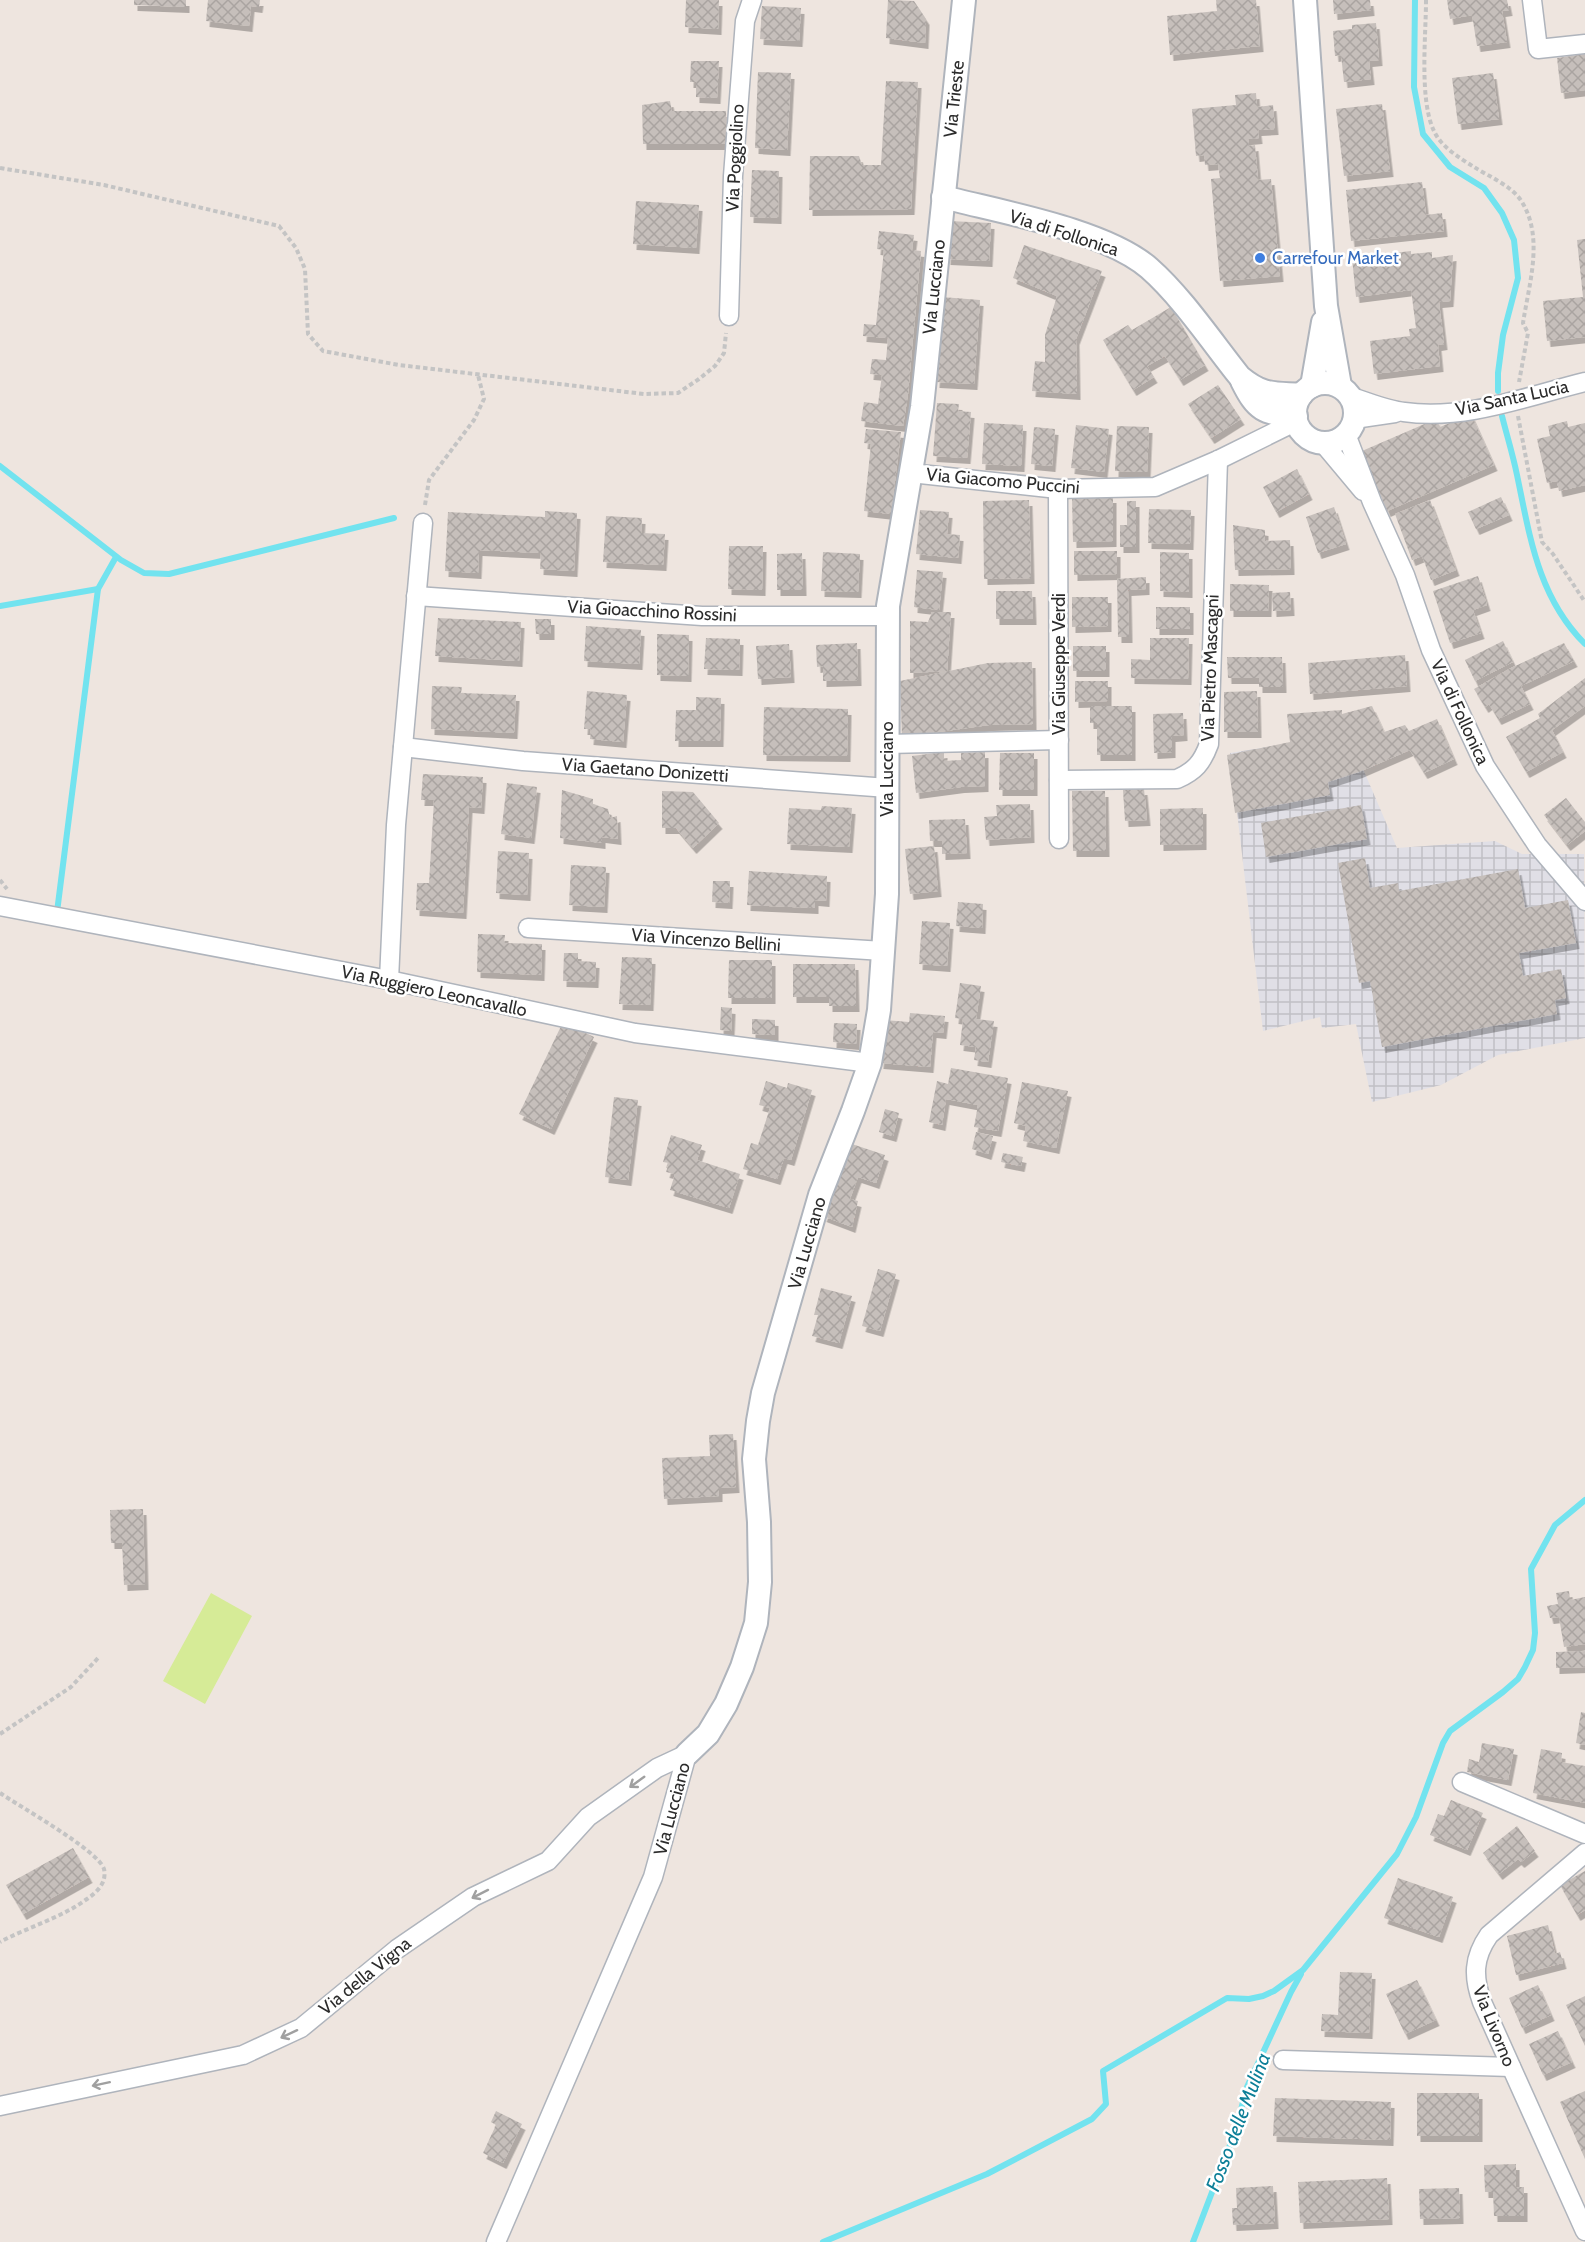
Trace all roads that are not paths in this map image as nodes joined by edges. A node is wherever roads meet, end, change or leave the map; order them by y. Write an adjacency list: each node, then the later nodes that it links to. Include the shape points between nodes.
1 (752, 0): 8 (street, Via Poggiolino, via 745,21 733,176)
2 (964, 0): 6 (street, Via Trieste)
3 (1305, 0): 7 (street)
4 (1532, 0): 5 (street, via 1538,49)
5 (1585, 44)
6 (943, 197): 10 (street, Via di Follonica, via 1053,225 1119,248 1149,268 1172,292 1240,377 1261,392); 14 (street, Via Lucciano, via 922,407)
7 (1326, 306): 10 (street); 11 (street)
8 (729, 316)
9 (1585, 382): 11 (street, Via Santa Lucia, via 1459,411)
10 (1302, 405): 11 (street, via 1326,383); 12 (street, via 1305,434); 13 (street, Via Giacomo Puccini)
11 (1348, 409): 12 (street, via 1337,440); 16 (street, Via di Follonica)
12 (1322, 442): 16 (street, Via di Follonica)
13 (1218, 460): 15 (street, Via Giacomo Puccini, via 1155,487); 23 (street, Via Pietro Mascagni, via 1209,744 1203,761 1193,772 1177,779)
14 (911, 473): 15 (street, Via Giacomo Puccini); 19 (street, Via Lucciano)
15 (1058, 489): 20 (street, Via Giuseppe Verdi)
16 (1372, 502): 26 (street, Via di Follonica, via 1431,650 1485,766 1537,845)
17 (423, 523): 18 (street)
18 (416, 596): 19 (street, Via Gioacchino Rossini, via 702,616); 22 (street)
19 (887, 616): 21 (street, Via Lucciano)
20 (1059, 740): 21 (street); 23 (street, Via Giuseppe Verdi)
21 (887, 744): 24 (street, Via Lucciano)
22 (403, 747): 24 (street, Via Gaetano Donizetti, via 523,761); 30 (street)
23 (1059, 780): 25 (street, Via Giuseppe Verdi)
24 (888, 788): 29 (street, Via Lucciano)
25 (1059, 839)
26 (1585, 901)
27 (0, 906): 30 (street, Via Ruggiero Leoncavallo)
28 (528, 928): 29 (street, Via Vincenzo Bellini)
29 (883, 951): 31 (street, Via Lucciano)
30 (388, 981): 31 (street, Via Ruggiero Leoncavallo, via 635,1033)
31 (870, 1063): 32 (street, Via Lucciano, via 820,1195 763,1392 754,1458 759,1522 756,1623 726,1704 708,1734)
32 (687, 1754): 38 (street, Via della Vigna, one-way to 38, via 657,1768 588,1817 548,1861 473,1897 397,1949 301,2028 243,2055); 40 (street, Via Lucciano, via 653,1877)
33 (1462, 1782): 34 (street)
34 (1585, 1834)
35 (1585, 1853): 37 (street, Via Livorno, via 1498,1926 1480,1947 1474,1972 1477,1987)
36 (1283, 2060): 37 (street)
37 (1511, 2067): 39 (street, Via Livorno)
38 (0, 2106)
39 (1585, 2231)
40 (496, 2242)

